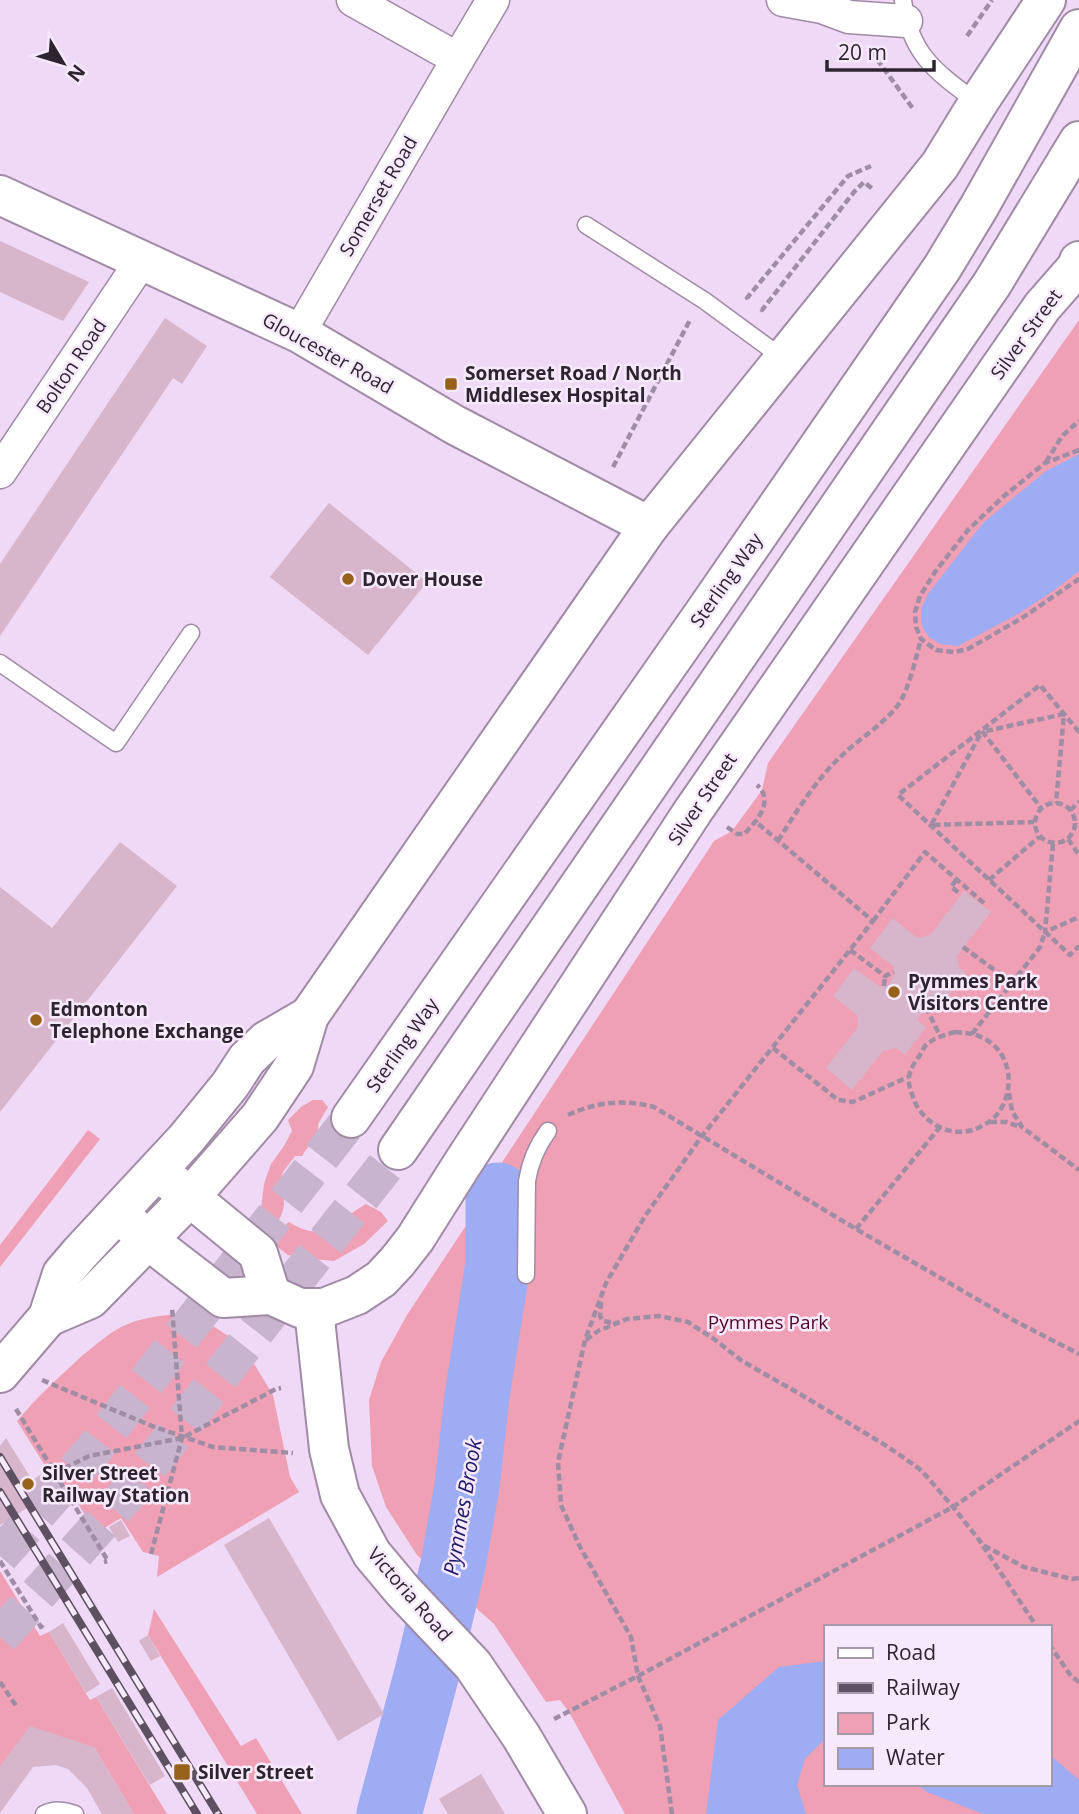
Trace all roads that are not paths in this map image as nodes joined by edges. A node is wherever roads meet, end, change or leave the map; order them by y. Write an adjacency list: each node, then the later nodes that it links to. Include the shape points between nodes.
1 (353, 0): 7 (street)
2 (493, 0): 7 (street, Somerset Road)
3 (783, 0): 5 (street, via 849,17)
4 (1046, 0): 8 (main road)
5 (905, 7): 8 (lane, via 913,40 925,58)
6 (1079, 29): 21 (main road, Sterling Way, via 942,268)
7 (458, 59): 14 (street, Somerset Road)
8 (978, 103): 15 (main road, via 940,165)
9 (1079, 141): 23 (main road, via 992,284)
10 (0, 195): 12 (main road, Gloucester Road)
11 (586, 225): 15 (lane, via 705,300)
12 (142, 260): 14 (main road, Gloucester Road); 16 (street, Bolton Road)
13 (1078, 265): 30 (main road, Silver Street, via 1042,307 693,811 415,1239 381,1279 357,1294)
14 (299, 333): 17 (main road, Gloucester Road, via 456,425)
15 (785, 359): 17 (main road)
16 (0, 472)
17 (649, 526): 20 (main road)
18 (191, 633): 19 (lane, via 116,744)
19 (0, 663)
20 (309, 1016): 24 (main road, via 266,1041 247,1059); 25 (main road, via 294,1066 260,1117)
21 (351, 1118)
22 (548, 1131): 28 (lane, via 527,1181)
23 (398, 1150)
24 (158, 1170): 25 (main road); 26 (main road)
25 (190, 1197): 27 (main road); 29 (main road, via 258,1253)
26 (118, 1213): 27 (main road); 31 (main road, via 62,1274)
27 (148, 1240): 29 (main road, via 223,1298); 31 (main road, via 90,1299)
28 (526, 1275)
29 (271, 1295): 30 (main road)
30 (314, 1310): 35 (main road, Victoria Road, via 329,1449 340,1494 372,1554 473,1665)
31 (48, 1317): 32 (main road)
32 (0, 1373)
33 (44, 1814): 34 (lane)
34 (75, 1814)
35 (567, 1814)

